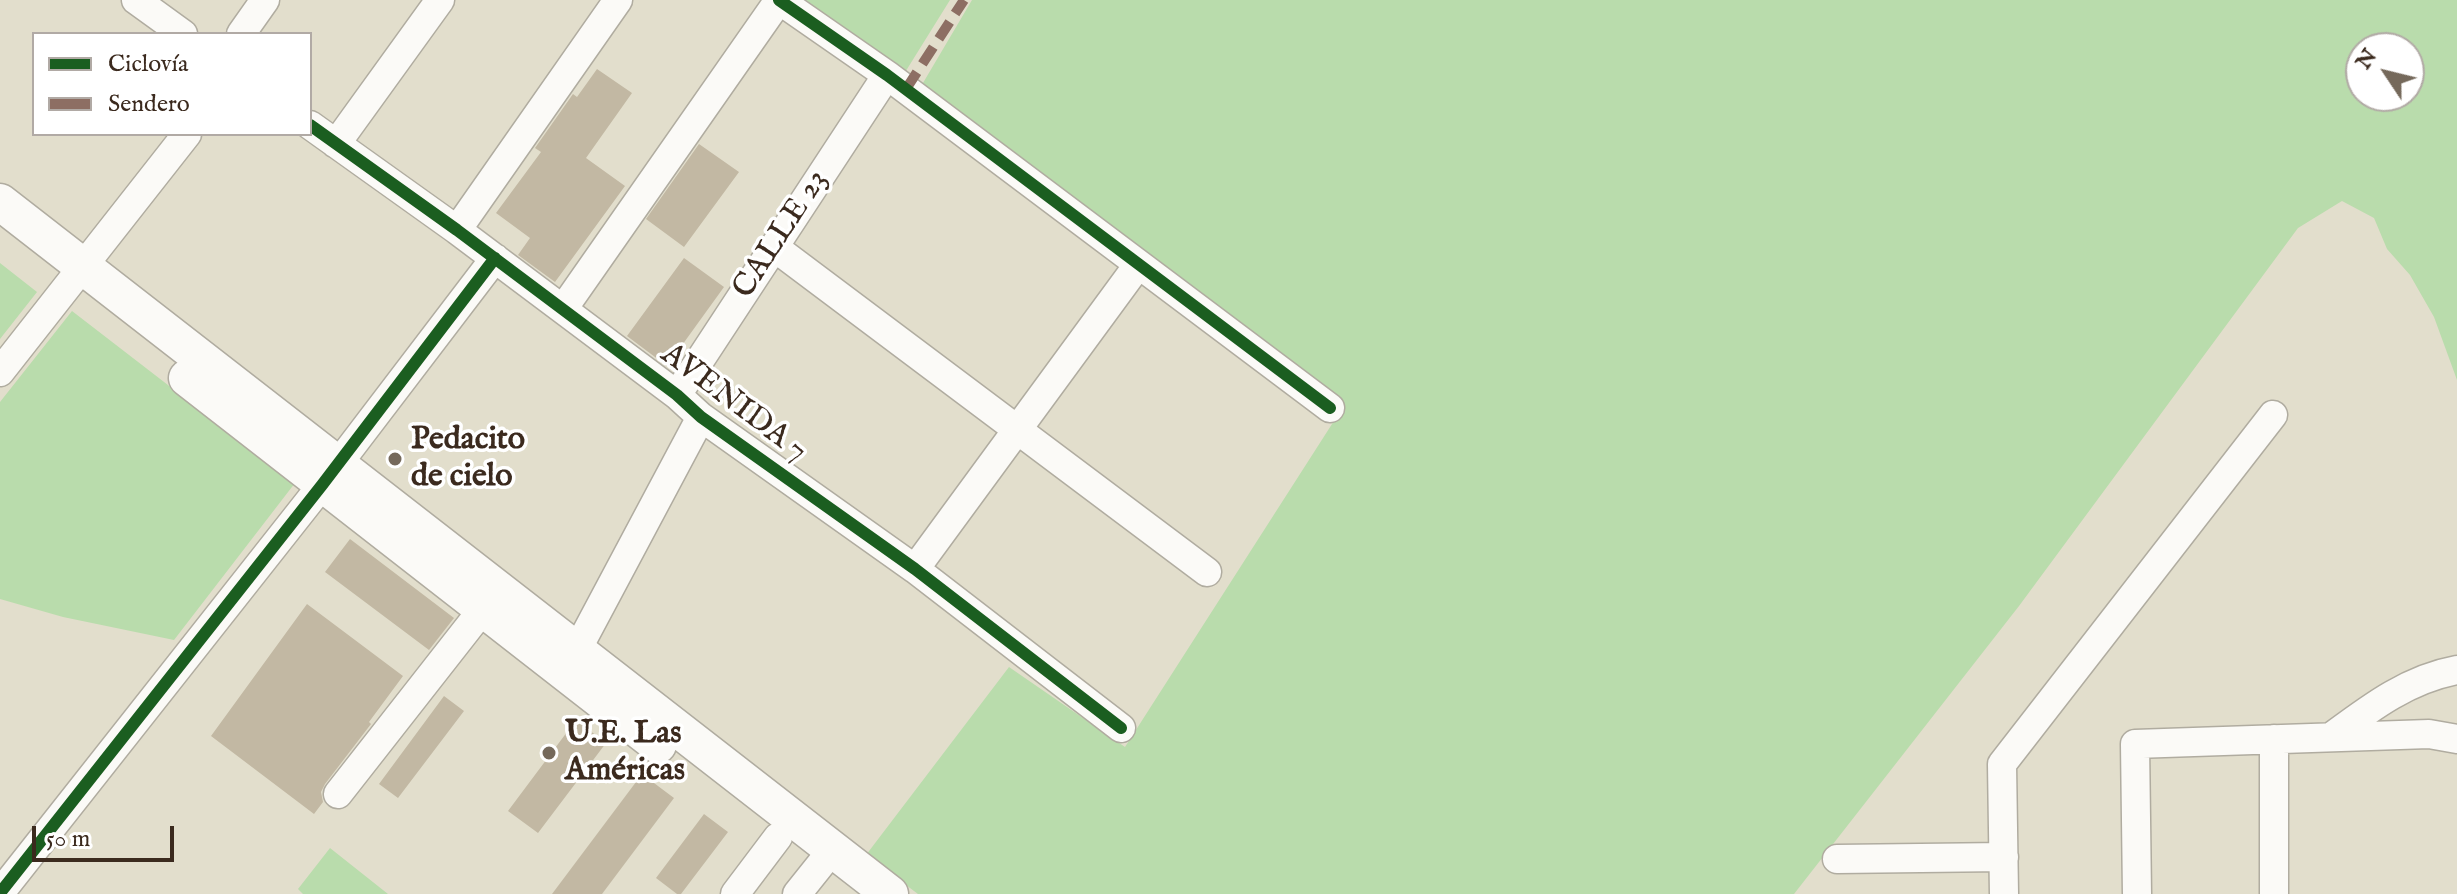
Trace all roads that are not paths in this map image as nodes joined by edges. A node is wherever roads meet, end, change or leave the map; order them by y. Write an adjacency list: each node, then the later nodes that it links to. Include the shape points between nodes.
1 (136, 0): 6 (street)
2 (265, 0): 7 (street)
3 (440, 0): 11 (street)
4 (618, 0): 13 (street)
5 (779, 0): 8 (street); 19 (street)
6 (180, 32)
7 (242, 32)
8 (887, 75): 15 (street, CALLE 23); 17 (street)
9 (312, 126): 11 (street, AVENIDA 7)
10 (185, 136): 18 (street)
11 (336, 144): 13 (street, AVENIDA 7)
12 (0, 202): 18 (main road)
13 (457, 230): 16 (street, AVENIDA 7)
14 (0, 232): 18 (main road)
15 (774, 247): 21 (street, CALLE 23); 25 (street)
16 (495, 258): 19 (street, AVENIDA 7); 26 (street)
17 (1138, 265): 22 (street); 25 (street)
18 (75, 274): 20 (street); 26 (main road)
19 (563, 309): 21 (street, AVENIDA 7)
20 (0, 372)
21 (677, 395): 24 (street, AVENIDA 7)
22 (1330, 408)
23 (2273, 415): 38 (street, via 2002,764)
24 (701, 417): 27 (street, AVENIDA 7); 30 (street)
25 (1018, 428): 27 (street); 28 (street)
26 (330, 474): 29 (main road); 30 (main road); 40 (street)
27 (915, 569): 32 (street, AVENIDA 7)
28 (1207, 572)
29 (483, 609): 36 (street); 37 (main road)
30 (577, 650): 41 (main road)
31 (2457, 670): 33 (street, via 2387,695)
32 (1121, 728)
33 (2331, 737): 34 (street); 35 (street, via 2429,734)
34 (2274, 739): 47 (street, via 2135,744); 48 (street)
35 (2457, 739)
36 (338, 794)
37 (778, 837): 41 (main road); 43 (street)
38 (2004, 857): 39 (street); 46 (street)
39 (1837, 859)
40 (10, 863): 42 (street)
41 (816, 870): 44 (main road); 45 (main road)
42 (0, 893)
43 (735, 894)
44 (851, 894)
45 (890, 894)
46 (2004, 894)
47 (2137, 894)
48 (2274, 894)

